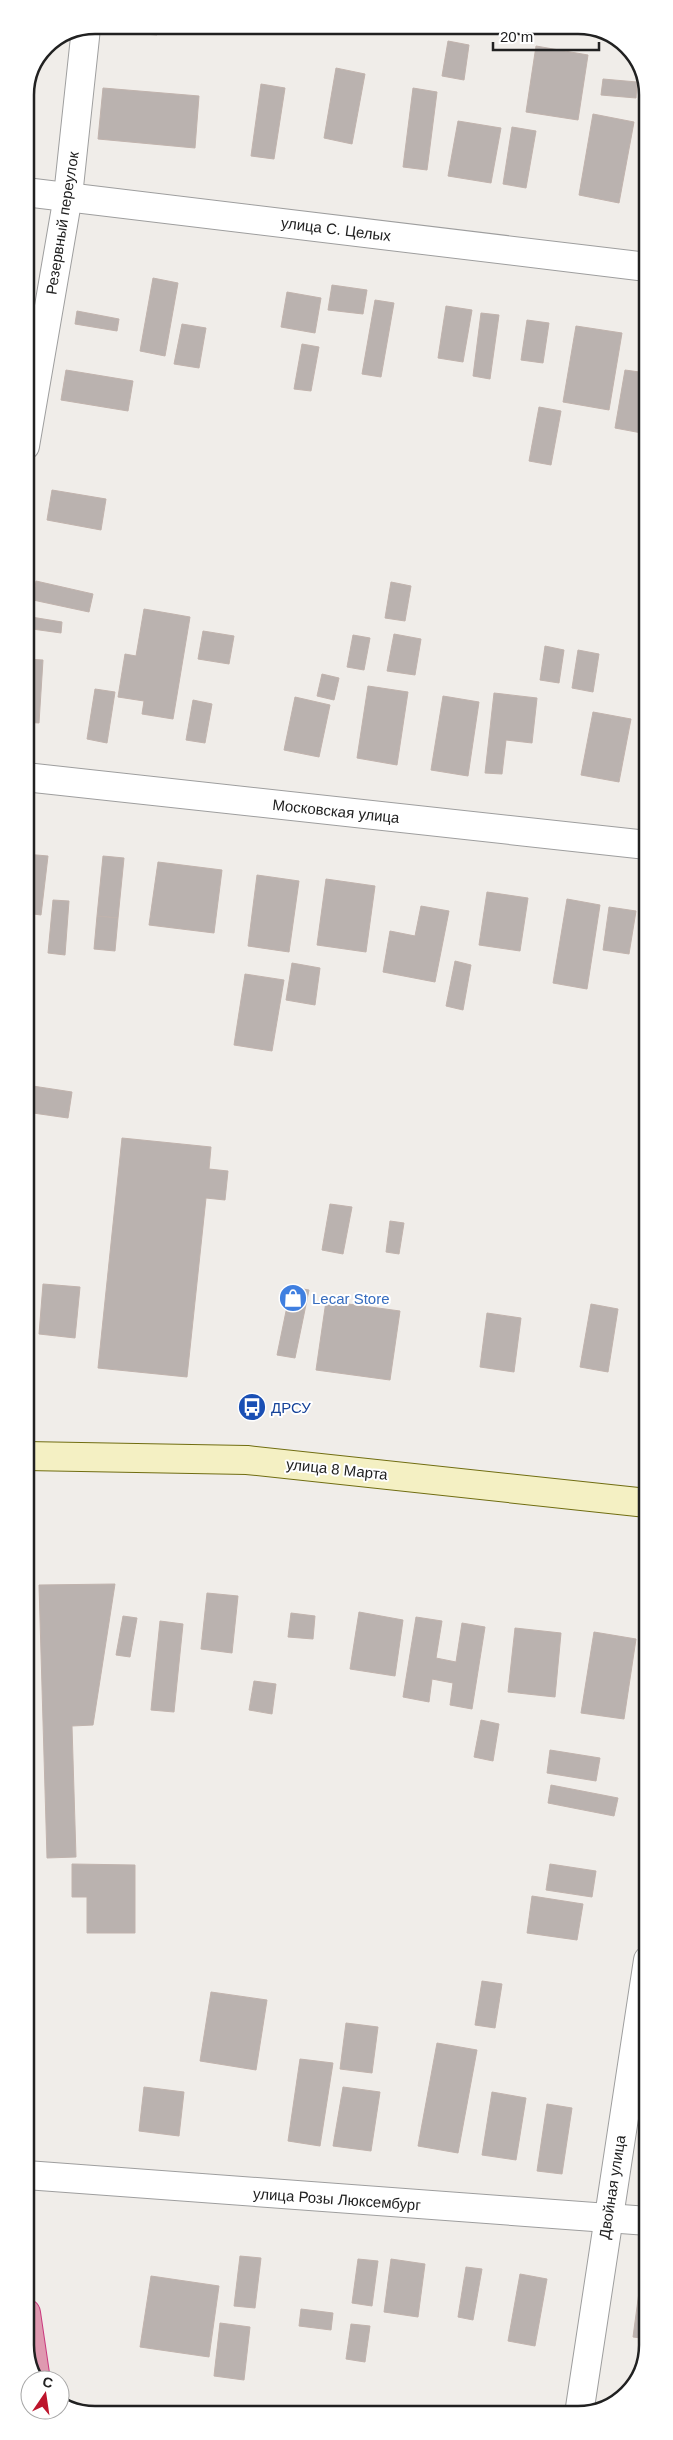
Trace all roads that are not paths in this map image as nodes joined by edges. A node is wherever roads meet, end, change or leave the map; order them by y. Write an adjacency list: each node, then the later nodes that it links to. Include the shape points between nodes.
1 (85, 35): 3 (street, Резервный переулок)
2 (34, 193): 3 (street, улица С. Целых)
3 (68, 196): 4 (street, улица С. Целых); 5 (street, Резервный переулок)
4 (639, 267)
5 (34, 394)
6 (34, 778): 7 (street, Московская улица)
7 (639, 844)
8 (34, 1456): 9 (main road, улица 8 Марта, via 247,1460)
9 (639, 1502)
10 (639, 2017): 12 (street, Двойная улица)
11 (34, 2176): 12 (street, улица Розы Люксембург)
12 (607, 2220): 13 (street, улица Розы Люксембург); 14 (street, Двойная улица)
13 (639, 2221)
14 (580, 2406)

